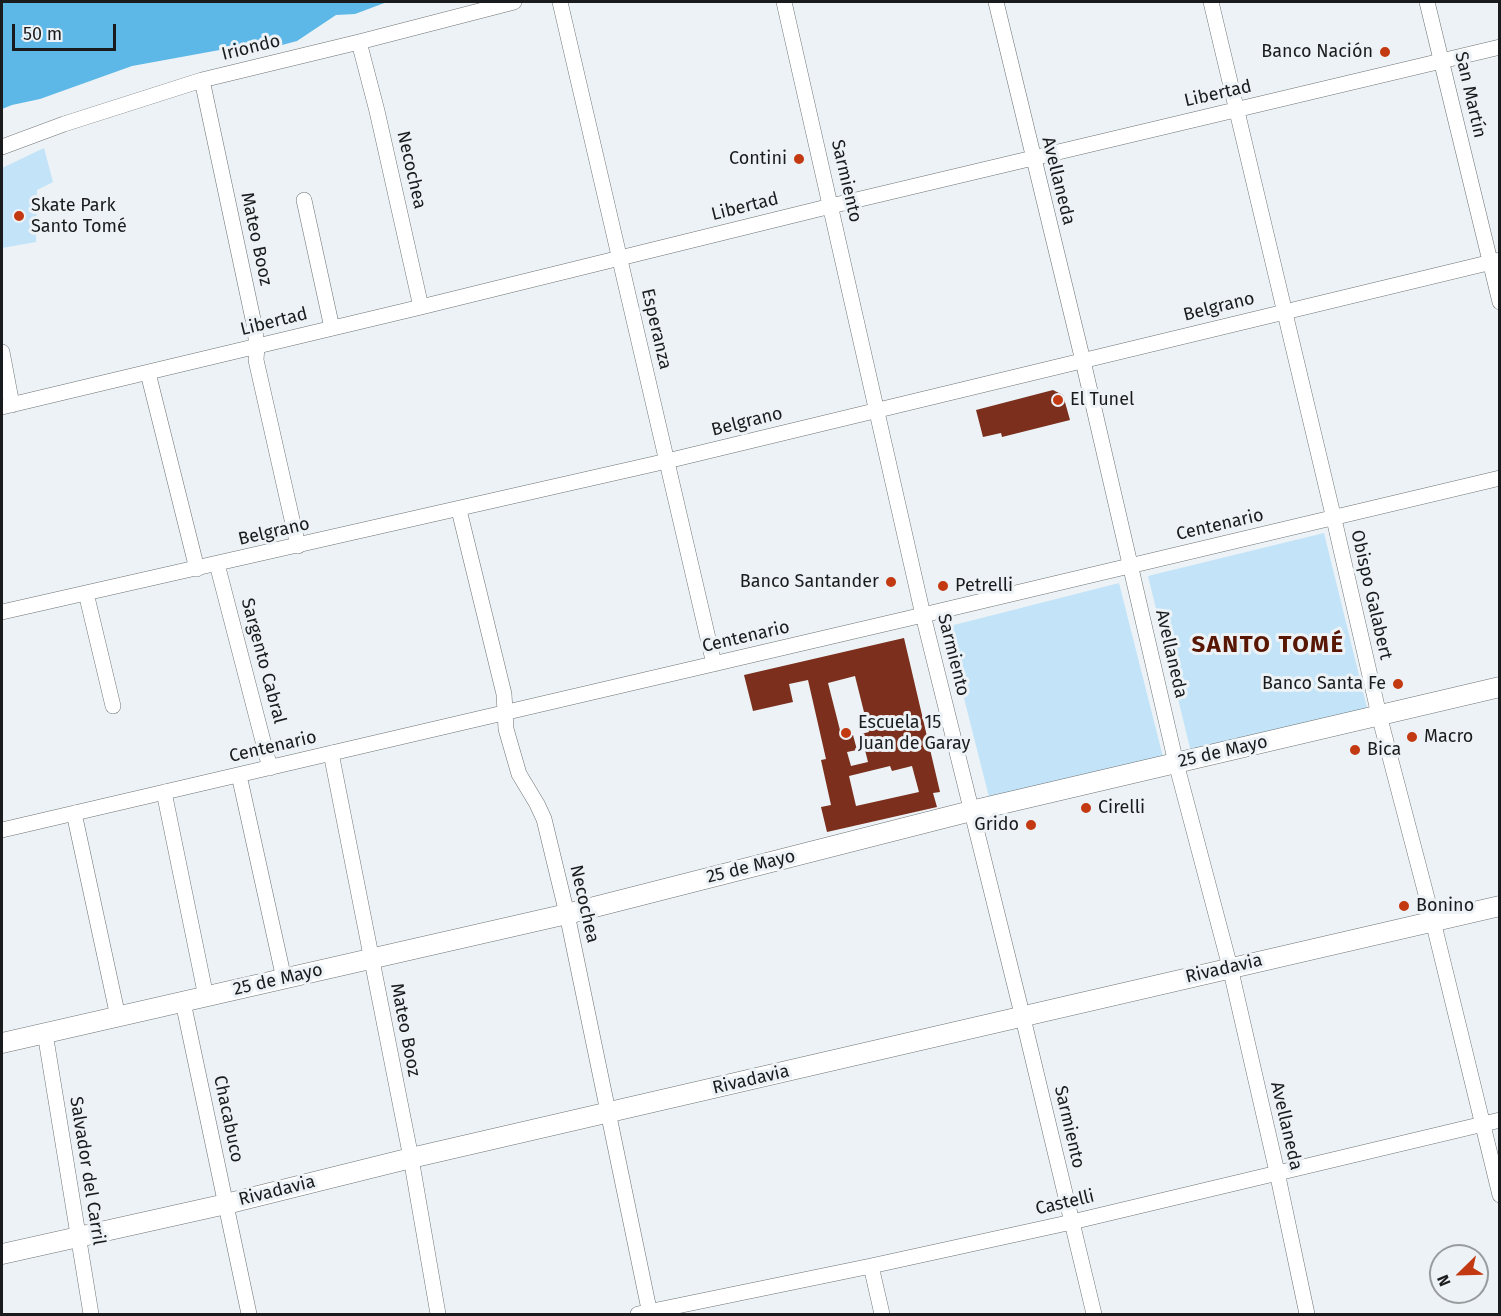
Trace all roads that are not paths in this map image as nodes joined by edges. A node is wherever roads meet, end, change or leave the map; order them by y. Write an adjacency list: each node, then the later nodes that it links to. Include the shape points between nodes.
1 (514, 2): 7 (street, Iriondo)
2 (560, 2): 16 (street, Esperanza)
3 (784, 2): 15 (street, Sarmiento)
4 (996, 2): 13 (street, Avellaneda)
5 (1211, 2): 11 (street, Obispo Galabert)
6 (1427, 2): 9 (street, San Martín)
7 (359, 42): 10 (street, Iriondo); 19 (street, Necochea)
8 (1500, 47): 9 (street, Libertad)
9 (1442, 60): 11 (street, Libertad); 17 (street, San Martín)
10 (202, 80): 12 (street, Iriondo); 22 (street, Mateo Booz)
11 (1236, 109): 13 (street, Libertad); 20 (street, Obispo Galabert)
12 (2, 147)
13 (1032, 158): 15 (street, Libertad); 24 (street, Avellaneda)
14 (304, 200): 21 (street)
15 (831, 206): 16 (street, Libertad); 27 (street, Sarmiento)
16 (620, 258): 19 (street, Libertad); 28 (street, Esperanza)
17 (1495, 261): 18 (street, San Martín); 20 (street, Belgrano)
18 (1500, 303)
19 (421, 307): 21 (street, Libertad)
20 (1284, 312): 24 (street, Belgrano); 31 (street, Obispo Galabert)
21 (332, 328): 22 (street, Libertad)
22 (257, 346): 25 (street, Libertad); 32 (street, Mateo Booz, via 256,360)
23 (2, 351): 26 (street)
24 (1083, 361): 27 (street, Belgrano); 34 (street, Avellaneda)
25 (148, 373): 26 (street, Libertad); 35 (street)
26 (7, 406)
27 (878, 410): 28 (street, Belgrano); 38 (street, Sarmiento)
28 (667, 461): 30 (street, Belgrano); 39 (street, Esperanza)
29 (1500, 478): 31 (street, Centenario)
30 (459, 510): 32 (street, Belgrano); 42 (street, Necochea)
31 (1334, 519): 34 (street, Centenario); 43 (street, Obispo Galabert)
32 (298, 546): 33 (street, Belgrano)
33 (218, 564): 35 (street, Belgrano); 46 (street, Sargento Cabral)
34 (1131, 566): 38 (street, Centenario); 45 (street, Avellaneda)
35 (196, 569): 36 (street, Belgrano)
36 (86, 593): 37 (street, Belgrano); 41 (street)
37 (3, 607)
38 (923, 615): 39 (street, Centenario); 49 (street, Sarmiento)
39 (714, 664): 42 (street, Centenario)
40 (1500, 687): 43 (main road, 25 de Mayo)
41 (114, 706)
42 (506, 712): 44 (street, Centenario); 53 (street, Necochea, via 506,729 519,774 544,819)
43 (1379, 715): 45 (main road, 25 de Mayo); 54 (street, Obispo Galabert)
44 (331, 753): 46 (street, Centenario); 55 (street, Mateo Booz)
45 (1176, 763): 49 (main road, 25 de Mayo); 56 (street, Avellaneda)
46 (270, 768): 47 (street, Centenario)
47 (239, 775): 48 (street, Centenario); 57 (street)
48 (164, 792): 50 (street, Centenario); 58 (street)
49 (971, 811): 53 (main road, 25 de Mayo); 61 (street, Sarmiento)
50 (74, 813): 51 (street, Centenario); 60 (street)
51 (2, 830)
52 (1500, 906): 54 (main road, Rivadavia)
53 (567, 914): 55 (main road, 25 de Mayo); 64 (street, Necochea)
54 (1433, 921): 56 (main road, Rivadavia); 66 (street, Obispo Galabert)
55 (371, 958): 57 (main road, 25 de Mayo); 67 (street, Mateo Booz)
56 (1230, 968): 61 (main road, Rivadavia); 68 (street, Avellaneda)
57 (284, 979): 58 (main road, 25 de Mayo)
58 (206, 997): 59 (main road, 25 de Mayo)
59 (183, 1002): 60 (main road, 25 de Mayo); 70 (street, Chacabuco)
60 (118, 1017): 62 (main road, 25 de Mayo)
61 (1023, 1017): 64 (main road, Rivadavia); 71 (street, Sarmiento)
62 (45, 1033): 63 (main road, 25 de Mayo); 72 (street, Salvador del Carril)
63 (2, 1043)
64 (608, 1113): 67 (main road, Rivadavia); 78 (street, Necochea)
65 (1500, 1119): 66 (street, Castelli)
66 (1482, 1124): 68 (street, Castelli); 69 (street, Obispo Galabert)
67 (411, 1158): 70 (main road, Rivadavia); 77 (street, Mateo Booz)
68 (1277, 1172): 71 (street, Castelli); 81 (street, Avellaneda)
69 (1500, 1195)
70 (226, 1204): 72 (main road, Rivadavia); 76 (street, Chacabuco)
71 (1072, 1222): 74 (street, Castelli); 80 (street, Sarmiento)
72 (78, 1237): 73 (main road, Rivadavia); 75 (street, Salvador del Carril)
73 (2, 1254)
74 (871, 1266): 78 (street, Castelli); 79 (street)
75 (91, 1314)
76 (249, 1314)
77 (438, 1314)
78 (646, 1314)
79 (882, 1314)
80 (1094, 1314)
81 (1307, 1314)

